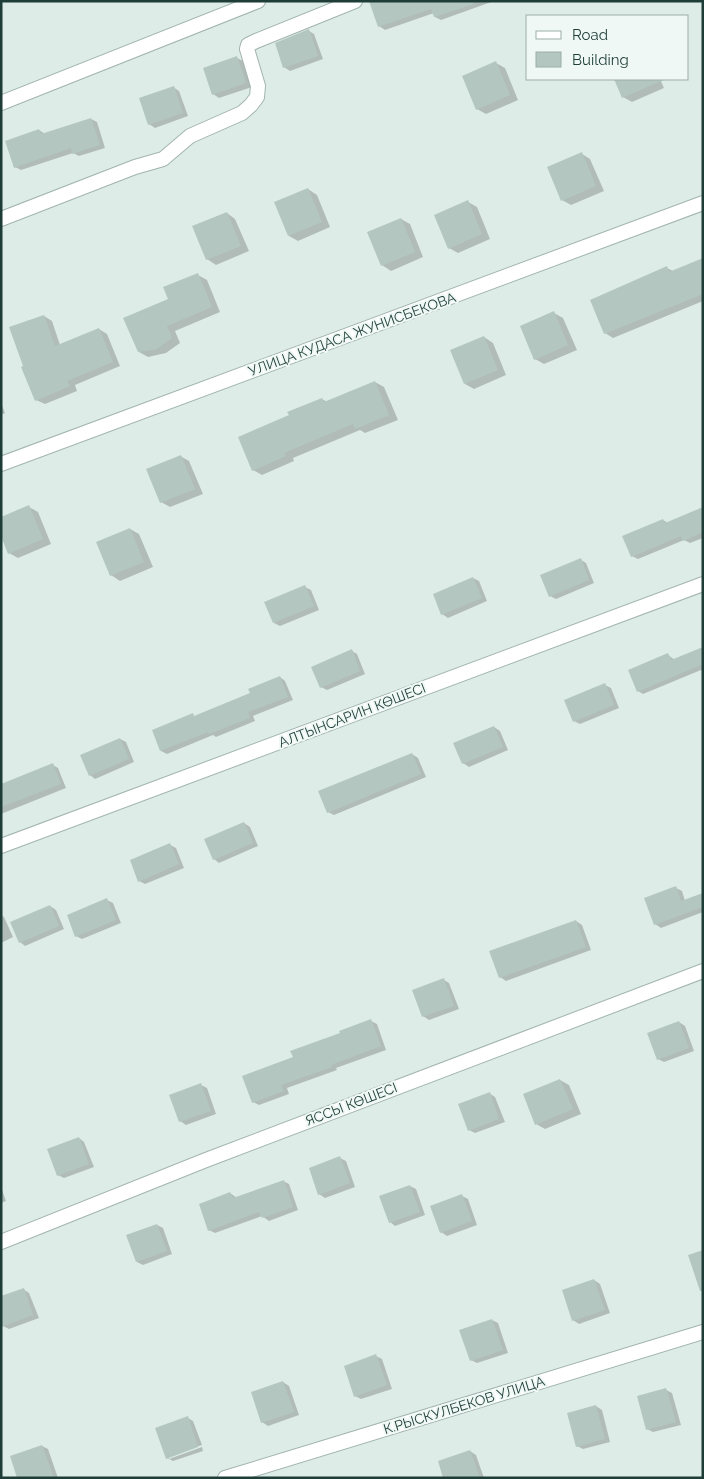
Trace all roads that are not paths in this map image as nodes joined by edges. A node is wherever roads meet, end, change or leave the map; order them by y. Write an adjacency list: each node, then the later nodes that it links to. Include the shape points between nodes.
1 (258, 1): 3 (street)
2 (355, 1): 5 (street, via 248,45 258,86 257,97 242,113 190,136 162,159)
3 (1, 103)
4 (703, 203): 6 (street, УЛИЦА КУДАСА ЖУНИСБЕКОВА)
5 (1, 219)
6 (1, 464)
7 (703, 584): 8 (street, АЛТЫНСАРИН КӨШЕСІ)
8 (1, 846)
9 (703, 971): 10 (street, ЯССЫ КӨШЕСІ, via 206,1160)
10 (1, 1242)
11 (703, 1332): 12 (street, К.РЫСКУЛБЕКОВ УЛИЦА)
12 (225, 1478)

